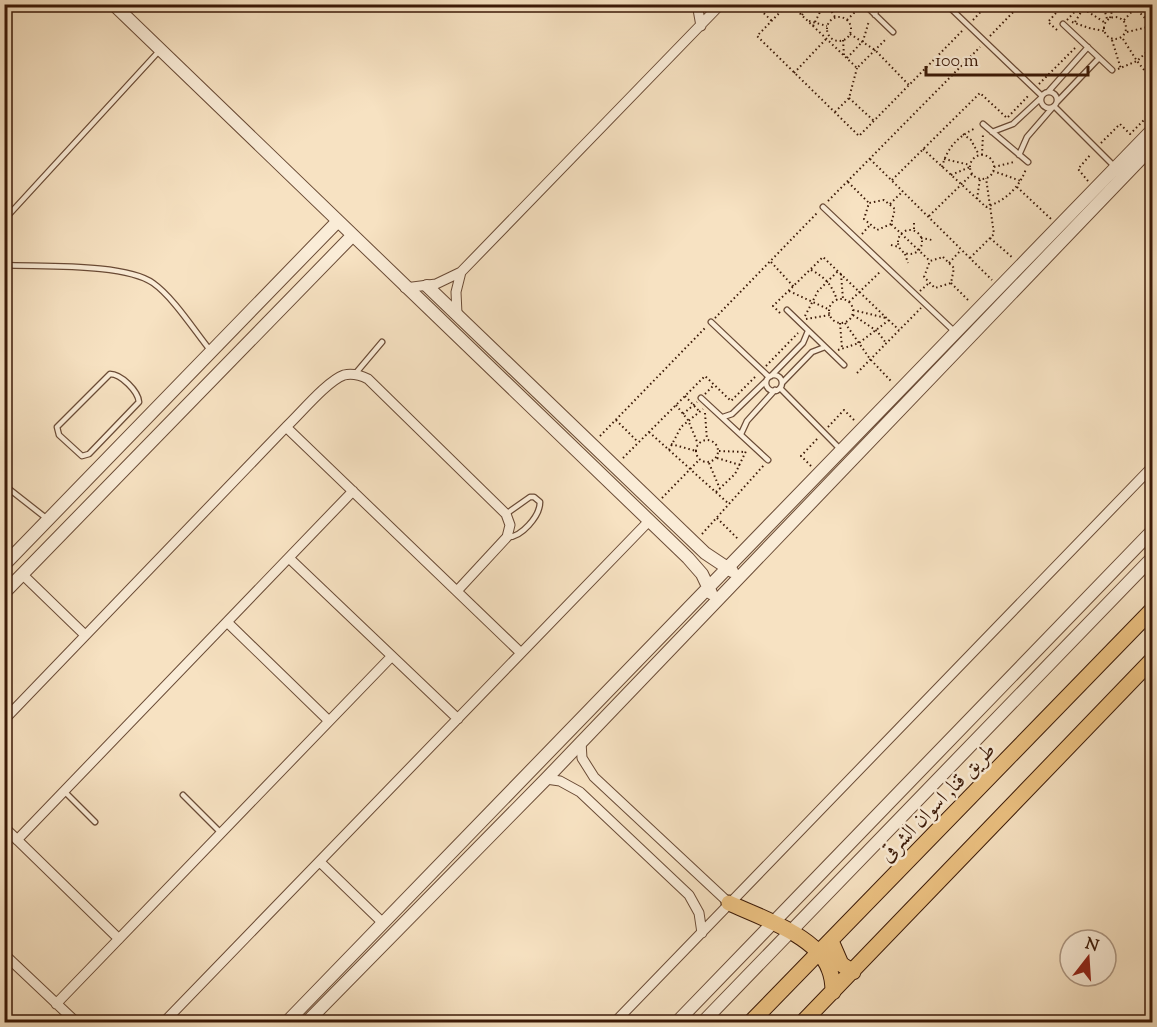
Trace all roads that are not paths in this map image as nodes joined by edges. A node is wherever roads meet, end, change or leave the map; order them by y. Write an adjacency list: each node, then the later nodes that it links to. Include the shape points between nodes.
1 (113, 4): 12 (street)
2 (697, 4): 9 (street)
3 (721, 4): 9 (street)
4 (863, 4): 7 (lane)
5 (877, 4): 7 (lane)
6 (946, 4): 16 (lane)
7 (875, 15): 10 (lane)
8 (1063, 24): 11 (lane)
9 (701, 26): 30 (street)
10 (893, 32)
11 (1088, 47): 13 (lane); 15 (lane)
12 (160, 50): 26 (lane); 27 (street)
13 (1099, 58): 14 (lane); 17 (lane)
14 (1112, 70)
15 (1047, 92): 16 (lane); 17 (lane, via 1055,93)
16 (1042, 97): 17 (lane, via 1044,106); 20 (lane, via 1013,124)
17 (1055, 105): 22 (lane, via 1027,137); 24 (lane)
18 (983, 124): 20 (lane)
19 (1152, 130): 24 (street)
20 (993, 132): 22 (lane)
21 (1152, 147): 66 (street)
22 (1019, 154): 23 (lane)
23 (1027, 160)
24 (1116, 168): 37 (street)
25 (823, 207): 37 (lane)
26 (4, 220)
27 (338, 222): 28 (street); 40 (street)
28 (352, 236): 32 (street); 65 (street)
29 (4, 265): 40 (lane, via 136,274 163,291)
30 (461, 272): 31 (street); 34 (street, via 456,292)
31 (428, 286): 32 (street); 34 (street)
32 (405, 288): 58 (street)
33 (787, 310): 36 (lane)
34 (457, 314): 64 (street, via 694,543)
35 (711, 322): 43 (lane)
36 (808, 331): 39 (lane); 43 (lane, via 802,344)
37 (957, 334): 51 (street)
38 (382, 342): 42 (lane)
39 (827, 349): 41 (lane); 44 (lane, via 812,352)
40 (211, 352): 50 (street)
41 (844, 365)
42 (355, 374): 47 (street, via 332,382); 56 (street, via 373,383)
43 (769, 378): 44 (lane, via 778,376); 44 (lane, via 767,387); 46 (lane, via 732,414)
44 (779, 387): 49 (lane); 51 (lane)
45 (701, 398): 46 (lane)
46 (722, 417): 49 (lane)
47 (286, 427): 55 (street); 73 (street)
48 (113, 429): 48 (lane, via 89,454 82,456 57,431 59,424 106,376 114,374 139,398); 50 (lane)
49 (741, 434): 52 (lane)
50 (125, 440): 57 (street)
51 (842, 451): 64 (street)
52 (768, 460)
53 (1152, 467): 89 (street)
54 (4, 485): 57 (lane)
55 (353, 491): 61 (street); 68 (street)
56 (506, 514): 60 (street, via 510,525); 60 (lane, via 530,497 540,502 539,510 521,533)
57 (48, 520): 63 (street)
58 (649, 521): 67 (street, via 693,563); 74 (street)
59 (1152, 531): 91 (street)
60 (507, 537): 68 (street)
61 (289, 558): 72 (street); 75 (street)
62 (1152, 558): 92 (street)
63 (4, 565)
64 (728, 569): 66 (street); 67 (street)
65 (22, 574): 69 (street); 73 (street)
66 (742, 575): 70 (street)
67 (709, 588): 70 (street); 90 (street)
68 (457, 591): 74 (street)
69 (4, 593)
70 (714, 603): 80 (street)
71 (1152, 610): 95 (main road, طريق قنا, اسوان الشرقى)
72 (227, 622): 79 (street); 82 (street)
73 (85, 635): 78 (street)
74 (521, 653): 77 (street)
75 (392, 656): 77 (street); 79 (street)
76 (1152, 660): 98 (main road)
77 (458, 719): 88 (street)
78 (4, 720)
79 (329, 721): 86 (street)
80 (581, 742): 81 (street); 89 (street, via 582,758 594,777)
81 (546, 779): 93 (street, via 561,781 580,792 689,895 699,913); 104 (street)
82 (64, 791): 84 (lane); 87 (street)
83 (183, 795): 86 (lane)
84 (95, 822)
85 (4, 827): 87 (street)
86 (220, 833): 94 (street)
87 (17, 840): 94 (street)
88 (320, 862): 90 (street); 102 (street)
89 (729, 903): 91 (main road); 93 (street)
90 (383, 923): 103 (street)
91 (773, 923): 92 (main road); 106 (street)
92 (790, 932): 96 (main road); 107 (street)
93 (702, 933): 105 (street)
94 (119, 939): 100 (street)
95 (831, 941): 96 (main road, طريق قنا, اسوان الشرقى); 98 (main road, via 841,964)
96 (819, 952): 99 (main road, via 830,969); 108 (main road, طريق قنا, اسوان الشرقى)
97 (4, 954): 100 (street)
98 (853, 972): 99 (main road)
99 (833, 992): 109 (main road)
100 (56, 1004): 101 (street)
101 (76, 1023)
102 (164, 1023)
103 (287, 1023)
104 (306, 1023)
105 (615, 1023)
106 (676, 1023)
107 (703, 1023)
108 (751, 1023)
109 (803, 1023)

